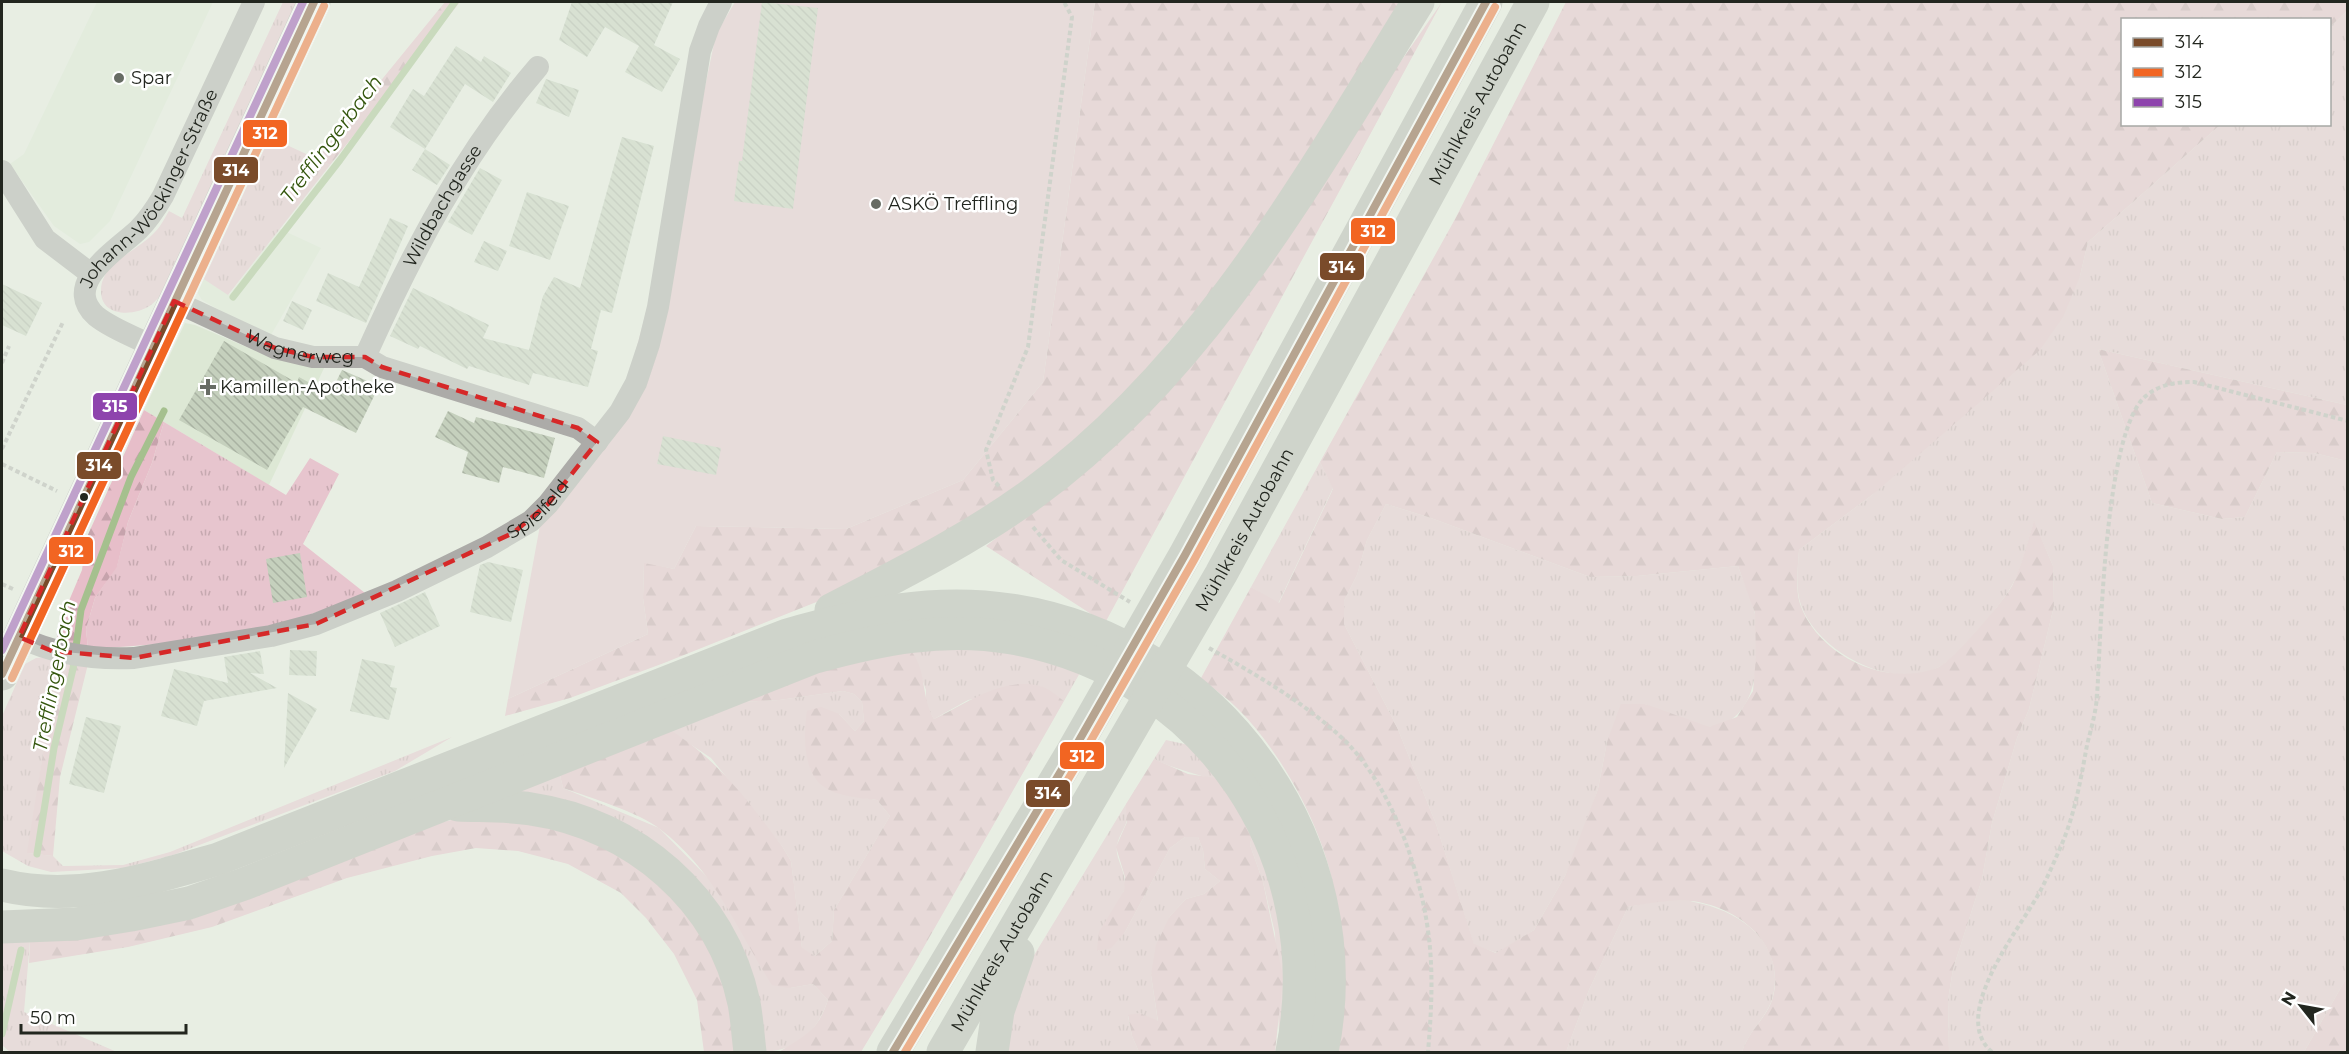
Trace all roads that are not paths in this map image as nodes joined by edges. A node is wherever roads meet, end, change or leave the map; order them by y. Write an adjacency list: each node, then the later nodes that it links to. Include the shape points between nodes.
1 (254, 2): 9 (street, Johann-Wöckinger-Straße, via 150,218)
2 (314, 2): 10 (main road)
3 (721, 2): 13 (street, Spielfeld, via 700,51 649,344 636,383)
4 (1418, 2): 14 (highway, via 1297,196 1219,309 1145,394 1055,477 979,530)
5 (1486, 2): 24 (highway, via 1185,555)
6 (1533, 2): 21 (highway, Mühlkreis Autobahn, via 1221,574)
7 (538, 67): 12 (street, Wildbachgasse, via 490,128 440,206)
8 (2, 171): 9 (street, via 45,240)
9 (91, 274): 11 (street, Johann-Wöckinger-Straße, via 87,294 94,314)
10 (174, 301): 11 (main road); 12 (street, Wagnerweg, via 292,353)
11 (153, 346): 15 (main road)
12 (365, 357): 13 (street, Wagnerweg, via 382,367 578,428)
13 (597, 442): 15 (street, Spielfeld, via 531,521 397,591 316,624 271,636 134,658 52,651)
14 (787, 635): 20 (highway, via 218,859 144,881); 28 (highway, via 891,609 970,606 1011,610 1110,640 1183,684 1250,749 1283,798 1309,855 1321,898 1328,947 1329,991)
15 (19, 638): 16 (main road)
16 (2, 675)
17 (446, 805): 22 (highway, via 189,903 76,924); 23 (highway, via 531,809 562,815 598,826 663,866 691,894 713,925 730,961 744,1002); 27 (highway, via 815,657 870,642 944,633 1013,638 1047,647 1125,678 1162,703 1205,743 1252,801 1272,839 1287,881 1297,930 1300,979)
18 (2, 865): 20 (highway, via 45,883)
19 (2, 885): 20 (highway, via 53,894)
20 (87, 889)
21 (1032, 903): 25 (highway, Mühlkreis Autobahn); 26 (highway, via 998,1011)
22 (3, 926)
23 (750, 1053)
24 (893, 1053)
25 (944, 1053)
26 (993, 1053)
27 (1292, 1053)
28 (1322, 1053)

